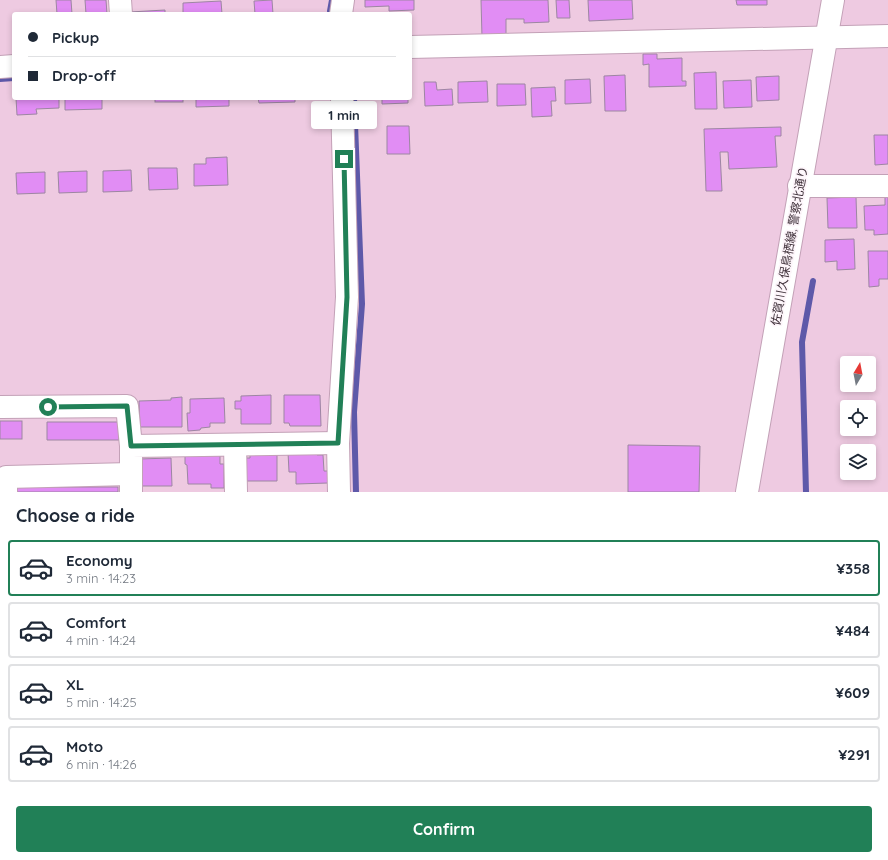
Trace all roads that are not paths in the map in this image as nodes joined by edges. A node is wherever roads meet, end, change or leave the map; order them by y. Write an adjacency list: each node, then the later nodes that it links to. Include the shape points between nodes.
1 (120, 0): 3 (street)
2 (833, 0): 5 (street, 佐賀川久保鳥栖線, 警察北通り)
3 (121, 12)
4 (888, 36): 5 (street)
5 (825, 37): 6 (street); 10 (street, 佐賀川久保鳥栖線, 警察北通り)
6 (412, 46)
7 (12, 66): 8 (street)
8 (0, 67)
9 (342, 100): 13 (street, via 347,297)
10 (799, 186): 11 (street); 20 (street, 佐賀川久保鳥栖線, 警察北通り)
11 (888, 186)
12 (0, 408): 15 (street, via 127,406)
13 (338, 443): 14 (street); 19 (street)
14 (236, 445): 15 (street); 18 (street)
15 (131, 446): 16 (street)
16 (131, 483): 17 (street, via 6,477)
17 (6, 492)
18 (236, 492)
19 (339, 492)
20 (747, 492)

